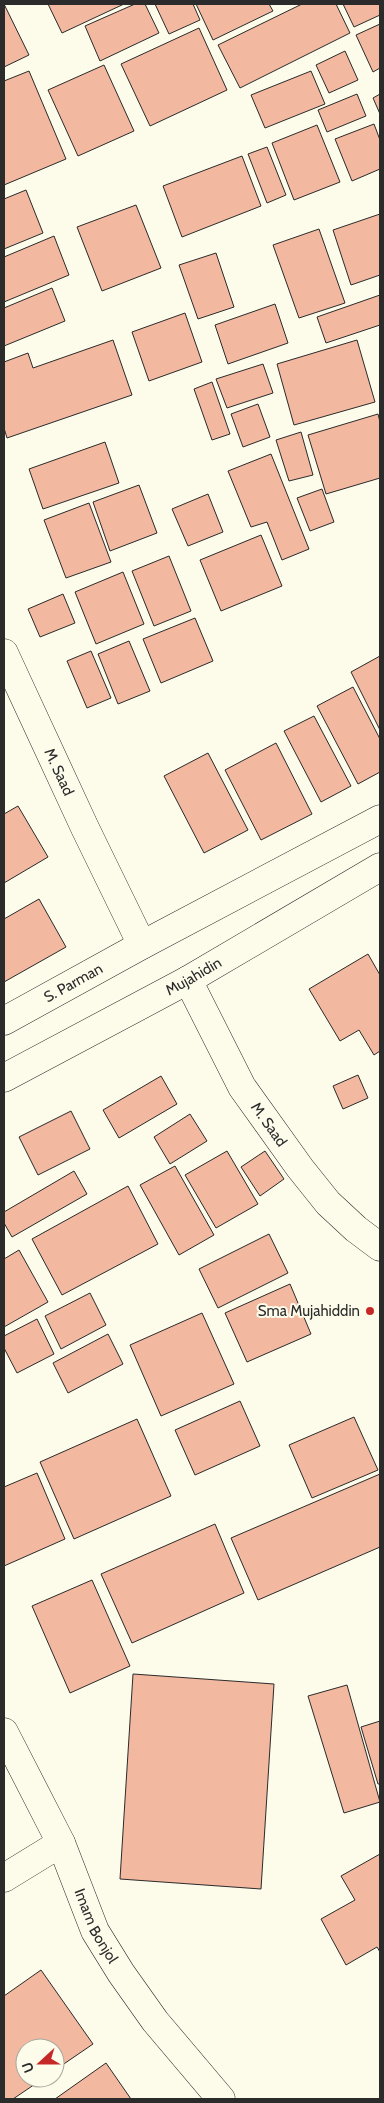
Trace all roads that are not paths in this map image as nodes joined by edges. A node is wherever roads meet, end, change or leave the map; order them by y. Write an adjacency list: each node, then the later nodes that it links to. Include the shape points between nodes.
1 (4, 652): 4 (street, M. Saad, via 84,828)
2 (380, 819): 4 (street)
3 (380, 867): 5 (street, Mujahidin)
4 (142, 945): 6 (street, S. Parman)
5 (188, 980): 7 (street, Mujahidin); 8 (street, M. Saad, via 248,1095 328,1203)
6 (4, 1021)
7 (4, 1078)
8 (380, 1247)
9 (4, 1732): 10 (street, Imam Bonjol)
10 (61, 1843): 11 (street); 12 (street, Imam Bonjol, via 95,1931 121,1973 155,2021)
11 (4, 1878)
12 (221, 2099)

